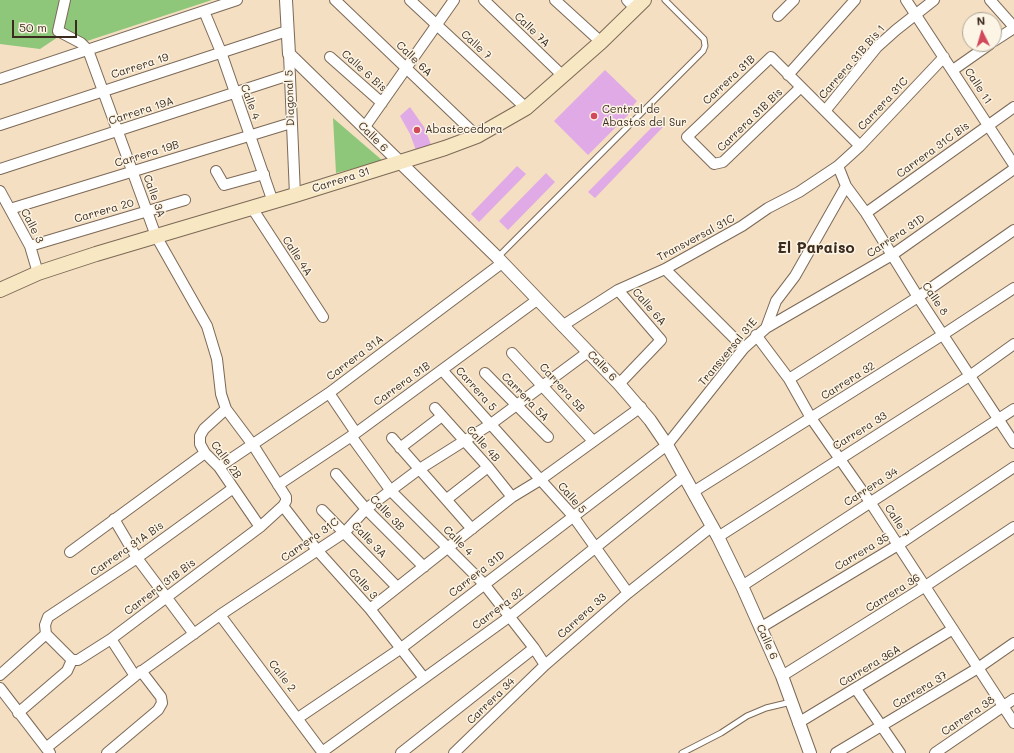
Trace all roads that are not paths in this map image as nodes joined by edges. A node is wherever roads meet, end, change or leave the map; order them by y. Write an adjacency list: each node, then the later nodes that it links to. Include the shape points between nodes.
1 (65, 0): 24 (street, via 58,31 81,43)
2 (237, 0): 16 (street)
3 (286, 0): 21 (street, Diagonal 5)
4 (335, 0): 30 (street, Calle 6A)
5 (410, 0): 19 (street, Calle 7)
6 (454, 0): 19 (street)
7 (484, 0): 34 (street, Calle 7A)
8 (555, 0): 23 (street)
9 (665, 0): 73 (lane, via 704,40 703,51)
10 (794, 0): 18 (street)
11 (855, 0): 33 (street, Carrera 31B Bis)
12 (906, 0): 17 (street, Calle 11)
13 (934, 0): 17 (street, Carrera 31B Bis 1)
14 (990, 0): 20 (street)
15 (635, 3): 23 (main road, Carrera 31)
16 (204, 11): 24 (street); 25 (street, Calle 4)
17 (916, 15): 29 (street, Calle 11); 42 (street, Carrera 31B Bis 1, via 878,47)
18 (778, 16)
19 (437, 25): 30 (street); 41 (street, Calle 7)
20 (1014, 27): 22 (street)
21 (287, 31): 25 (street, Carrera 19); 27 (street, Diagonal 5)
22 (1002, 35)
23 (601, 42): 34 (main road, Carrera 31)
24 (88, 50): 35 (street); 37 (street, Calle 3A)
25 (221, 52): 37 (street, Carrera 19); 38 (street, Calle 4)
26 (979, 52): 31 (street)
27 (289, 54): 32 (street, Diagonal 5); 46 (street, Calle 6)
28 (330, 57): 39 (street, Calle 6 Bis)
29 (944, 57): 31 (street, Calle 11); 50 (street, Carrera 31C)
30 (406, 68): 39 (street); 49 (street, Calle 6A)
31 (953, 70): 45 (street, Calle 11)
32 (289, 75): 38 (street, Carrera 19A); 43 (street, Diagonal 5)
33 (788, 75): 36 (street); 52 (street, Carrera 31B, via 771,57 687,137)
34 (564, 76): 41 (main road, Carrera 31)
35 (0, 79)
36 (801, 87): 42 (street); 52 (street, Carrera 31B Bis, via 723,162)
37 (104, 91): 44 (street, Carrera 19); 47 (street, Calle 3A)
38 (234, 93): 47 (street, Carrera 19A); 48 (street, Calle 4)
39 (382, 103): 46 (street)
40 (1014, 107): 45 (street, Carrera 31C Bis)
41 (526, 108): 49 (main road, Carrera 31)
42 (825, 111): 50 (street)
43 (291, 123): 48 (street, Carrera 19B); 62 (street, Diagonal 5)
44 (0, 125)
45 (989, 125): 53 (street, Calle 11); 68 (street, Carrera 31C Bis)
46 (364, 128): 51 (street, Calle 6)
47 (118, 132): 55 (street, Carrera 19A); 57 (street, Calle 3A)
48 (250, 135): 57 (street, Carrera 19B); 59 (street, Calle 4)
49 (477, 136): 51 (main road, Carrera 31)
50 (860, 146): 54 (street, Carrera 31C)
51 (399, 162): 62 (main road, Carrera 31); 73 (street, Calle 6)
52 (714, 164)
53 (1014, 165)
54 (838, 166): 60 (street, Calle 8); 74 (street, Transversal 31C, via 742,226)
55 (0, 169)
56 (1014, 169): 72 (street, Carrera 31D)
57 (132, 171): 65 (street, Carrera 19B); 67 (street, Calle 3A)
58 (216, 171): 59 (street, via 224,185)
59 (264, 174): 64 (street, Calle 4)
60 (846, 186): 68 (street, Calle 8); 83 (street, Transversal 31E, via 795,276 776,301)
61 (0, 190): 65 (street, Calle 3)
62 (295, 195): 64 (main road, Carrera 31)
63 (185, 200): 67 (street, Carrera 20)
64 (273, 202): 66 (main road, Carrera 31)
65 (10, 208): 71 (street, Calle 3)
66 (252, 208): 70 (main road, Carrera 31); 81 (street, Calle 4A)
67 (146, 211): 70 (street, Calle 3A); 71 (street, Carrera 20)
68 (866, 213): 72 (street, Calle 8)
69 (1014, 230): 79 (street)
70 (156, 236): 75 (main road, Carrera 31); 100 (street, Calle 3A, via 207,326 218,359 221,394)
71 (30, 246): 75 (street, Calle 3)
72 (892, 255): 79 (street, Calle 8); 83 (street, Carrera 31D)
73 (500, 260): 80 (street, Calle 6); 96 (street, Carrera 31A)
74 (665, 268): 78 (street, Transversal 31C); 87 (street)
75 (38, 273): 77 (main road, Carrera 31)
76 (1014, 288): 84 (street, Carrera 32)
77 (0, 290)
78 (618, 290): 82 (street, Transversal 31C); 94 (street, Calle 6A, via 661,340)
79 (918, 297): 84 (street, Calle 8); 93 (street)
80 (537, 300): 82 (street, Calle 6); 90 (street, Carrera 31B)
81 (323, 317)
82 (562, 326): 88 (street, Calle 6)
83 (766, 328): 85 (street, Transversal 31E)
84 (944, 334): 92 (street, Calle 8); 103 (street, Carrera 32)
85 (756, 335): 87 (street, Transversal 31E); 93 (street, Calle 7)
86 (1014, 344): 92 (street, Carrera 33)
87 (744, 348): 113 (street, Transversal 31E)
88 (588, 352): 94 (street, Calle 6); 95 (street, Carrera 31C)
89 (512, 353): 95 (street, Carrera 5B)
90 (442, 370): 105 (street, Carrera 5); 106 (street, Carrera 31B)
91 (485, 373): 97 (street, Carrera 5A)
92 (971, 375): 104 (street, Calle 8); 116 (street, Carrera 33)
93 (789, 379): 103 (street, Calle 7)
94 (619, 384): 98 (street, Calle 6)
95 (543, 385): 97 (street, Carrera 31C); 109 (street, Carrera 5B)
96 (329, 393): 106 (street, Calle 4); 112 (street, Carrera 31A)
97 (516, 405): 105 (street, Carrera 31C); 107 (street, Carrera 5A)
98 (641, 407): 109 (street); 113 (street, Calle 6)
99 (435, 408): 102 (street, Calle 4B)
100 (226, 409): 112 (street); 115 (street, Calle 2B, via 200,436 200,444)
101 (1014, 409): 104 (street, Carrera 34)
102 (442, 416): 110 (street, Calle 4B); 114 (street)
103 (811, 418): 116 (street, Calle 7); 127 (street, Carrera 32)
104 (999, 418): 111 (street, Calle 8); 130 (street, Carrera 34)
105 (491, 424): 110 (street, Carrera 31C); 123 (street, Calle 5)
106 (353, 434): 124 (street, Carrera 31B); 126 (street, Calle 4)
107 (548, 437)
108 (392, 438): 114 (street)
109 (592, 441): 123 (street)
110 (465, 442): 117 (street, Calle 4B); 120 (street, Carrera 31C)
111 (1014, 443)
112 (253, 445): 118 (street, Carrera 31A); 124 (street)
113 (667, 445): 122 (street, Calle 6); 134 (street, Carrera 31D)
114 (400, 448): 120 (street)
115 (205, 453): 118 (street, Calle 2B); 135 (street)
116 (839, 459): 130 (street, Calle 7); 140 (street, Carrera 33)
117 (488, 466): 128 (street, Calle 4B); 129 (street)
118 (219, 467): 125 (street, Calle 2B)
119 (1014, 467): 141 (street, Carrera 35)
120 (418, 470): 126 (street, Carrera 31C); 129 (street)
121 (336, 474): 132 (street, Calle 3B)
122 (683, 477): 127 (street, Calle 6); 143 (street, Carrera 32)
123 (540, 480): 128 (street); 134 (street, Calle 5)
124 (278, 485): 131 (street, via 286,497)
125 (232, 489): 136 (street, Calle 2B); 146 (street, Carrera 31A Bis)
126 (391, 491): 132 (street, Carrera 31C); 142 (street, Calle 4)
127 (693, 492): 140 (street, Calle 6)
128 (512, 497): 138 (street)
129 (447, 499): 138 (street)
130 (870, 502): 141 (street, Calle 7); 149 (street, Carrera 34)
131 (283, 506): 136 (street, Carrera 31B Bis); 144 (street, Calle 3)
132 (366, 509): 139 (street, Carrera 31C); 147 (street, Calle 3B)
133 (322, 510): 139 (street, Calle 3A)
134 (573, 516): 143 (street, Calle 5); 148 (street, Carrera 31D)
135 (114, 519): 145 (street); 146 (street)
136 (260, 527): 153 (street, Carrera 31B Bis)
137 (1014, 527): 151 (street, Carrera 36)
138 (472, 529): 142 (street)
139 (345, 532): 144 (street, Carrera 31C); 150 (street, Calle 3A)
140 (715, 532): 149 (street, Calle 6); 152 (street, Carrera 33)
141 (898, 545): 151 (street, Calle 7); 157 (street, Carrera 35)
142 (447, 547): 147 (street); 148 (street, Calle 4)
143 (595, 547): 152 (street, Calle 5); 156 (street, Carrera 32)
144 (317, 550): 154 (street, Calle 3); 155 (street, Carrera 31C)
145 (70, 552)
146 (137, 558): 153 (street); 159 (street, Carrera 31A Bis, via 48,617 45,625)
147 (424, 567): 150 (street)
148 (484, 584): 156 (street, Calle 4); 163 (street, Carrera 31D)
149 (742, 586): 157 (street, Calle 6)
150 (397, 587): 154 (street)
151 (924, 587): 158 (street, Calle 7); 170 (street, Carrera 36)
152 (628, 593): 166 (street, Carrera 33)
153 (166, 598): 160 (street); 161 (street, Carrera 31B Bis)
154 (370, 609): 163 (street, Calle 3)
155 (220, 615): 160 (street, Carrera 31C); 178 (street, Calle 2)
156 (509, 617): 164 (street, Calle 4); 171 (street, Carrera 32)
157 (760, 628): 170 (street, Calle 6)
158 (953, 629): 167 (street, Calle 7); 173 (street, Carrera 36A)
159 (46, 634): 165 (street); 169 (street)
160 (194, 634): 168 (street, Carrera 31C)
161 (111, 640): 165 (street, Carrera 31B Bis, via 78,660); 168 (street)
162 (1014, 643): 167 (street, Carrera 37)
163 (400, 648): 171 (street, Calle 3); 178 (street, Carrera 31D)
164 (534, 648): 166 (street, Calle 4); 185 (street)
165 (72, 660): 177 (street, via 67,671)
166 (545, 665): 186 (street, Carrera 34)
167 (978, 668): 176 (street, Calle 7); 181 (street, Carrera 37)
168 (138, 673): 182 (street, Carrera 31C); 184 (street, via 161,697 162,703 158,710)
169 (0, 675)
170 (782, 676): 175 (street, Calle 6)
171 (424, 678): 183 (street, Carrera 32)
172 (0, 688): 177 (street)
173 (856, 689): 179 (street, Carrera 36A); 181 (street)
174 (1014, 700): 176 (street, Carrera 38)
175 (790, 702): 179 (street, Calle 6); 187 (lane, via 747,716)
176 (1004, 706): 180 (street, Calle 7); 191 (street, Carrera 38)
177 (18, 712): 182 (street)
178 (298, 718): 183 (street, Calle 2)
179 (798, 723): 188 (street, Calle 6)
180 (1014, 723)
181 (882, 727): 189 (street, Carrera 37); 190 (street)
182 (48, 751)
183 (323, 752)
184 (108, 753)
185 (401, 753)
186 (454, 753)
187 (682, 753)
188 (810, 753)
189 (836, 753)
190 (900, 753)
191 (935, 753)

